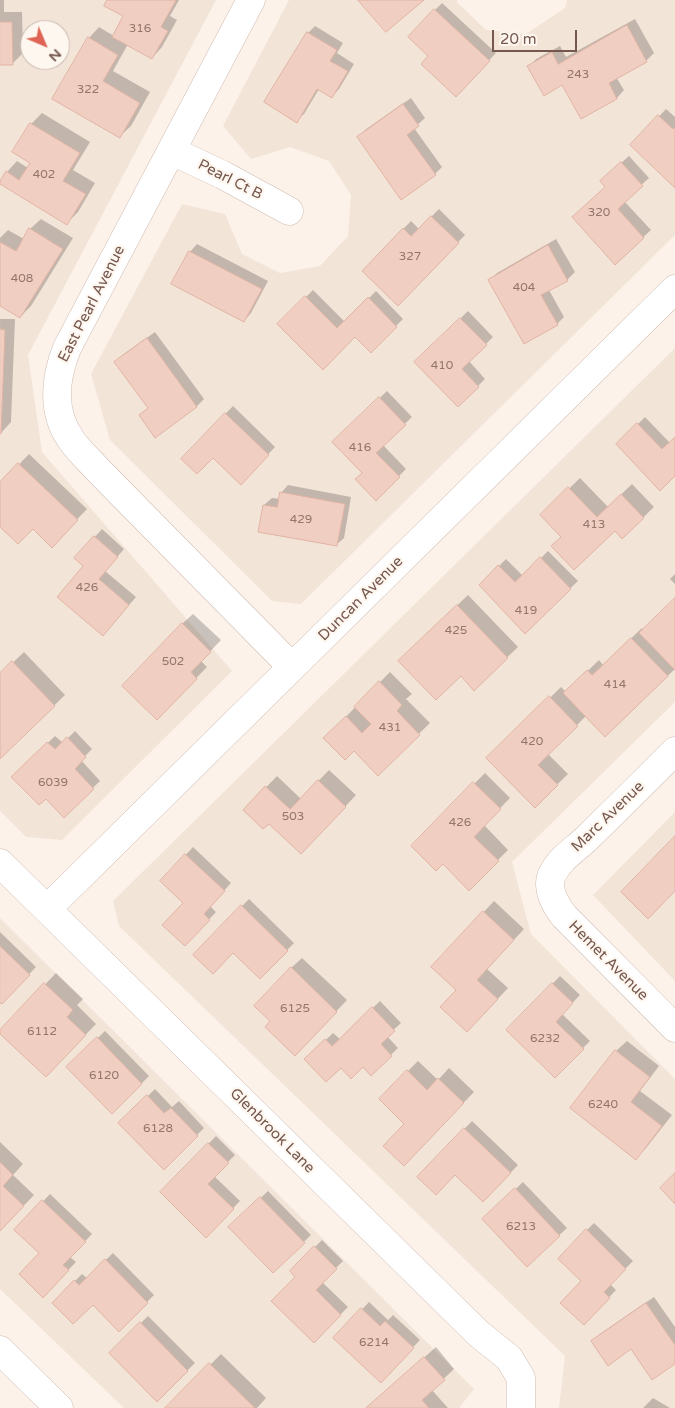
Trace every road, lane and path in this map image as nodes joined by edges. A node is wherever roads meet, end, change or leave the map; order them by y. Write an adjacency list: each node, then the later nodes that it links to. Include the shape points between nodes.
1 (251, 0): 2 (street, East Pearl Avenue)
2 (172, 151): 3 (street, Pearl Ct B); 5 (street, East Pearl Avenue, via 60,364 57,383 62,422 71,440 98,470)
3 (289, 211)
4 (675, 289): 5 (street, Duncan Avenue)
5 (292, 667): 9 (street, Duncan Avenue)
6 (675, 751): 8 (street, Marc Avenue, via 560,861 551,877)
7 (0, 863): 9 (street, Glenbrook Lane)
8 (551, 888): 10 (street, Hemet Avenue, via 564,916)
9 (47, 909): 13 (street, Glenbrook Lane, via 479,1334 509,1358 521,1378)
10 (675, 1028)
11 (0, 1350): 12 (street)
12 (59, 1408)
13 (521, 1408)

